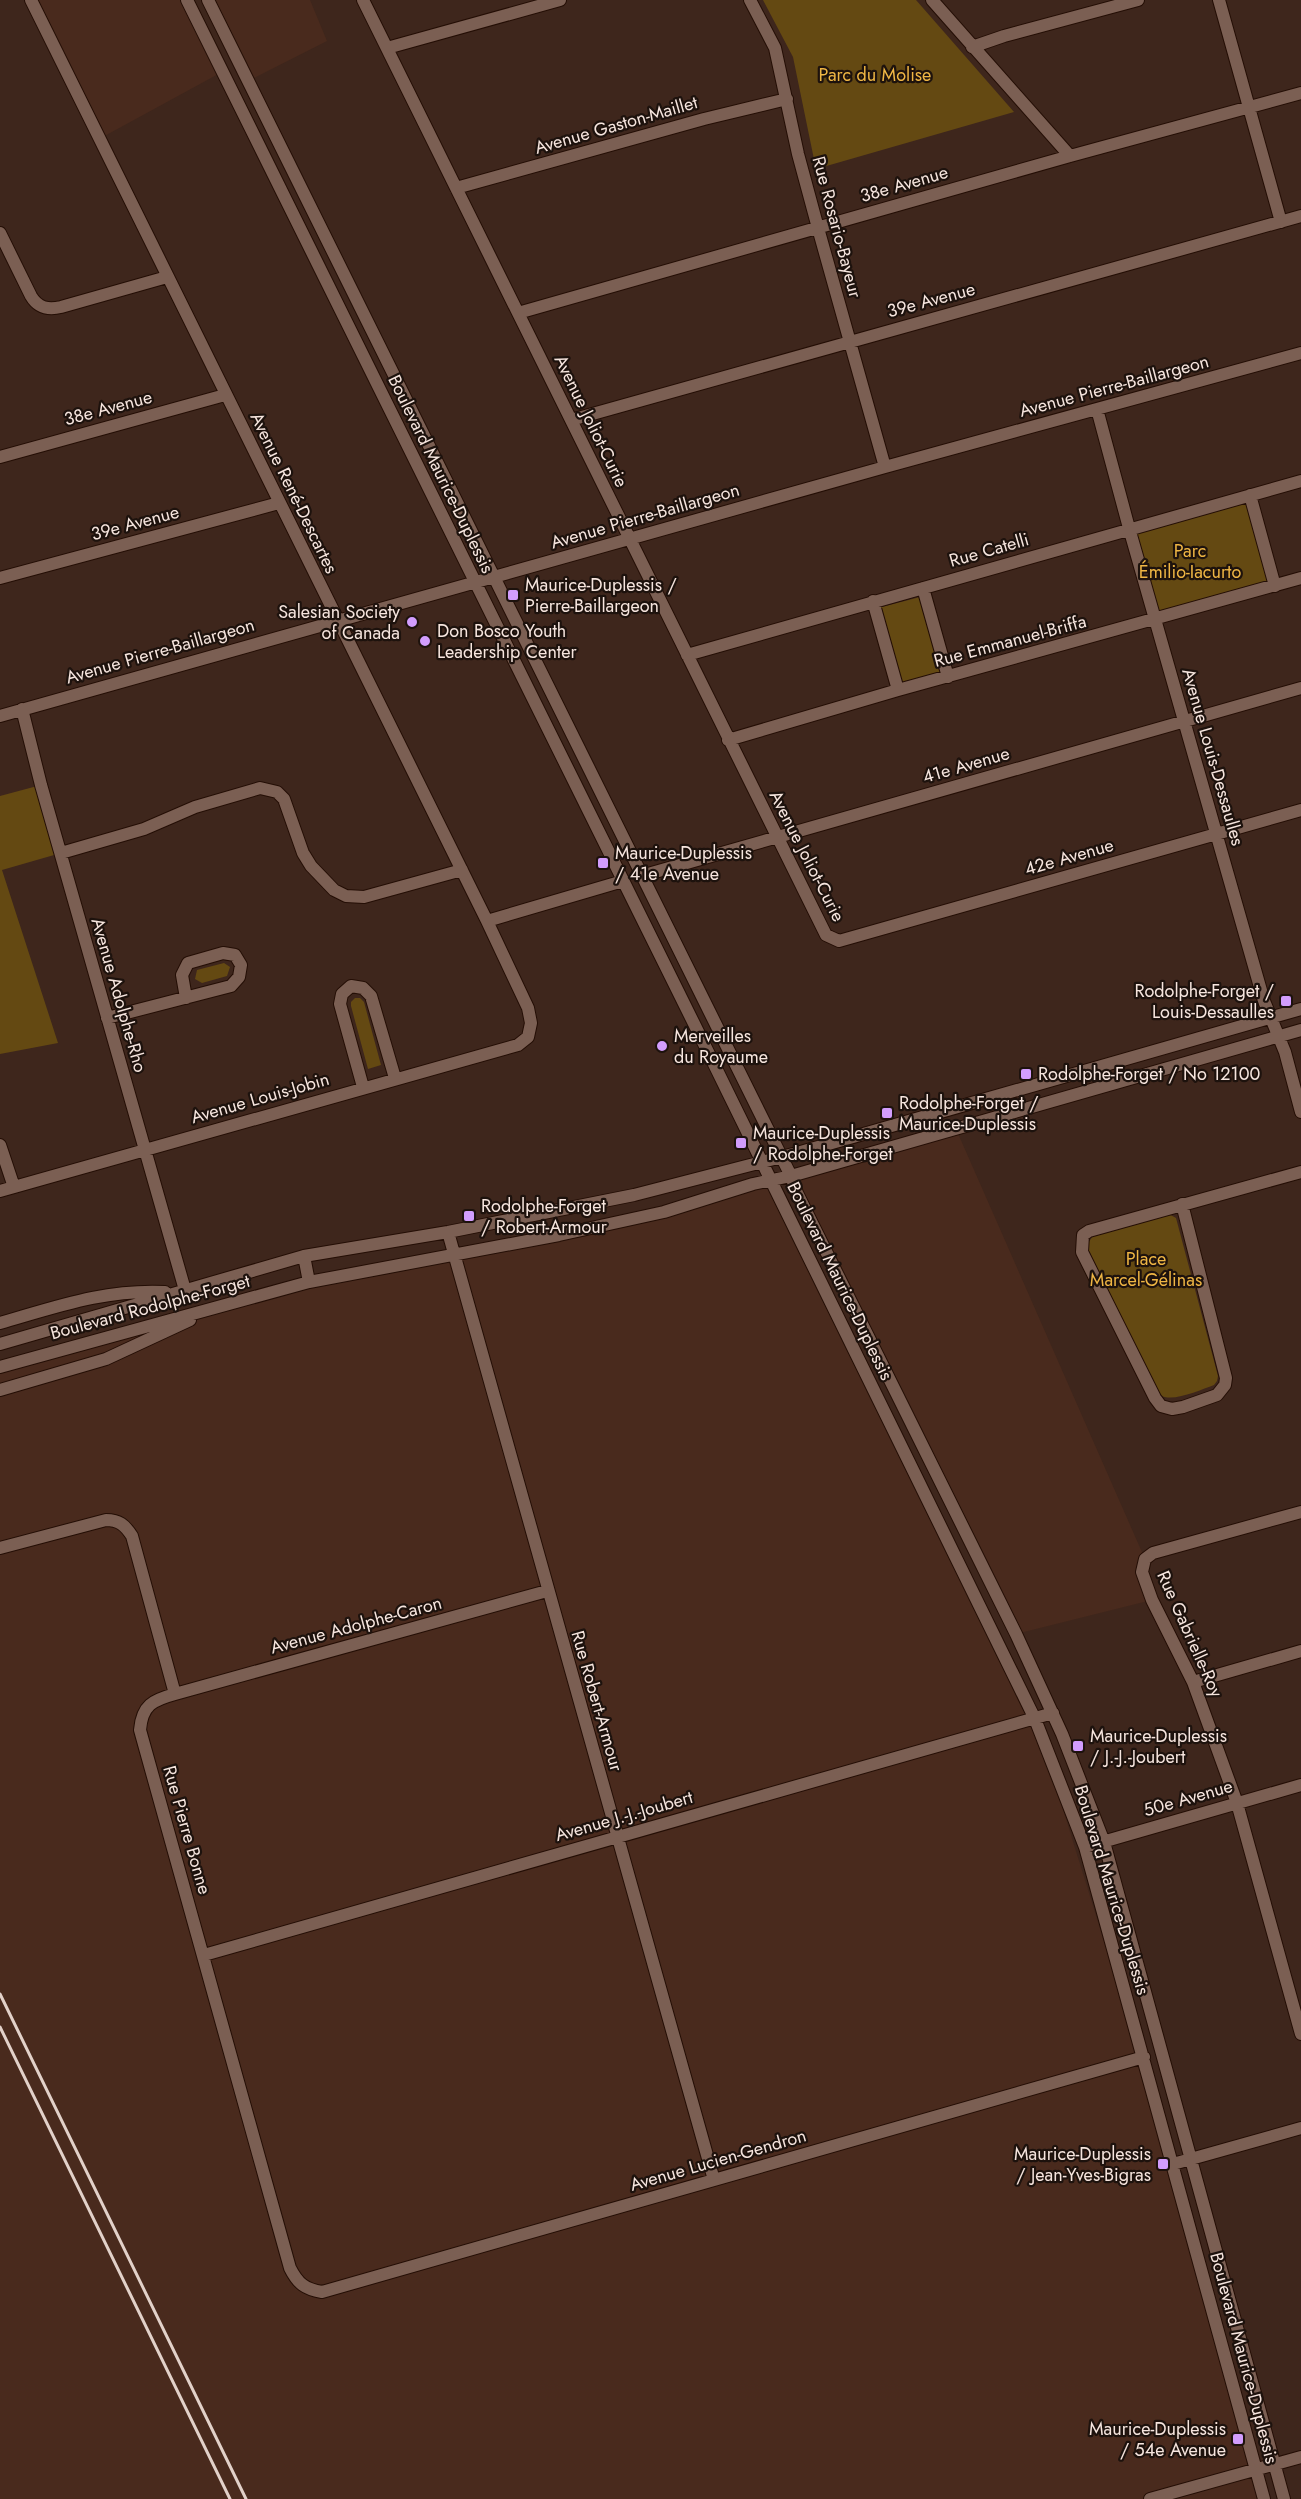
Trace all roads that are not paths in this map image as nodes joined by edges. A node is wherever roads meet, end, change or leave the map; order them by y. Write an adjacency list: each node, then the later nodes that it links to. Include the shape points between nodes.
1 (31, 0): 21 (street, Avenue René-Descartes)
2 (187, 0): 38 (street, Boulevard Maurice-Duplessis)
3 (208, 0): 36 (street, Boulevard Maurice-Duplessis)
4 (363, 0): 10 (street, Avenue Joliot-Curie)
5 (560, 0): 10 (street)
6 (750, 0): 13 (street, Rue Rosario-Bayeur, via 775,48)
7 (932, 0): 11 (street)
8 (1138, 0): 11 (street)
9 (1219, 0): 14 (street)
10 (387, 48): 16 (street, Avenue Joliot-Curie)
11 (972, 48): 15 (street)
12 (1301, 93): 14 (street, 38e Avenue)
13 (787, 99): 16 (street, Avenue Gaston-Maillet); 19 (street, Rue Rosario-Bayeur)
14 (1250, 107): 15 (street, 38e Avenue); 18 (street)
15 (1070, 156): 19 (street, 38e Avenue)
16 (456, 188): 22 (street, Avenue Joliot-Curie)
17 (1301, 216): 18 (street, 39e Avenue)
18 (1281, 222): 23 (street, 39e Avenue)
19 (818, 228): 22 (street, 38e Avenue); 23 (street, Rue Rosario-Bayeur)
20 (0, 233): 21 (street, via 35,303 42,307 61,307)
21 (167, 277): 25 (street, Avenue René-Descartes)
22 (518, 313): 27 (street, Avenue Joliot-Curie)
23 (849, 341): 27 (street, 39e Avenue); 29 (street, Rue Rosario-Bayeur)
24 (1301, 353): 26 (street, Avenue Pierre-Baillargeon)
25 (225, 395): 28 (street, 38e Avenue); 32 (street, Avenue René-Descartes)
26 (1097, 409): 29 (street, Avenue Pierre-Baillargeon); 33 (street, Avenue Louis-Dessaulles)
27 (571, 420): 34 (street, Avenue Joliot-Curie)
28 (0, 457)
29 (885, 467): 34 (street, Avenue Pierre-Baillargeon)
30 (1301, 481): 31 (street, Rue Catelli)
31 (1250, 495): 33 (street, Rue Catelli); 39 (street)
32 (279, 503): 35 (street, 39e Avenue); 42 (street, Avenue René-Descartes)
33 (1129, 528): 40 (street, Rue Catelli); 43 (street, Avenue Louis-Dessaulles)
34 (629, 539): 36 (street, Avenue Pierre-Baillargeon); 44 (street, Avenue Joliot-Curie)
35 (0, 578)
36 (494, 578): 38 (street, Avenue Pierre-Baillargeon); 57 (street, Boulevard Maurice-Duplessis)
37 (1301, 578): 39 (street, Rue Emmanuel-Briffa)
38 (475, 583): 42 (street, Avenue Pierre-Baillargeon); 58 (street, Boulevard Maurice-Duplessis)
39 (1275, 586): 43 (street, Rue Emmanuel-Briffa)
40 (923, 588): 41 (street, Rue Catelli); 45 (street)
41 (873, 601): 44 (street, Rue Catelli); 47 (street)
42 (337, 620): 48 (street, Avenue Pierre-Baillargeon); 56 (street, Avenue René-Descartes)
43 (1156, 620): 45 (street, Rue Emmanuel-Briffa); 50 (street, Avenue Louis-Dessaulles)
44 (687, 655): 51 (street, Avenue Joliot-Curie)
45 (948, 677): 47 (street, Rue Emmanuel-Briffa)
46 (1301, 688): 50 (street, 41e Avenue)
47 (898, 690): 51 (street, Rue Emmanuel-Briffa)
48 (22, 709): 49 (street, Avenue Pierre-Baillargeon); 55 (street, Avenue Adolphe-Rho)
49 (0, 716)
50 (1184, 722): 53 (street, Avenue Louis-Dessaulles); 54 (street, 41e Avenue)
51 (728, 740): 54 (street, Avenue Joliot-Curie)
52 (1301, 810): 53 (street, 42e Avenue)
53 (1217, 834): 60 (street, 42e Avenue); 64 (street, Avenue Louis-Dessaulles)
54 (776, 837): 57 (street, 41e Avenue); 60 (street, Avenue Joliot-Curie, via 822,929 839,941)
55 (61, 853): 56 (street, via 260,788 277,792 284,799 310,866 334,890 346,896 364,897); 63 (street, Avenue Adolphe-Rho)
56 (462, 870): 59 (street, Avenue René-Descartes)
57 (641, 876): 73 (street, Boulevard Maurice-Duplessis)
58 (623, 881): 59 (street); 74 (street, Boulevard Maurice-Duplessis)
59 (487, 921): 67 (street, Avenue René-Descartes, via 528,1008)
60 (846, 939)
61 (186, 998): 61 (street, via 231,986 239,977 241,965 234,955 223,953 188,963 182,975); 63 (street)
62 (1301, 1009): 64 (street, Boulevard Rodolphe-Forget)
63 (107, 1018): 72 (street, Avenue Adolphe-Rho)
64 (1271, 1018): 66 (street, Avenue Louis-Dessaulles); 73 (street, Boulevard Rodolphe-Forget)
65 (1301, 1030): 66 (street, Boulevard Rodolphe-Forget)
66 (1278, 1036): 70 (street, Avenue Louis-Dessaulles); 76 (street, Boulevard Rodolphe-Forget)
67 (528, 1037): 68 (street, Avenue Louis-Jobin, via 518,1045)
68 (395, 1078): 69 (street, Avenue Louis-Jobin); 69 (street, via 371,996 363,988 351,986 342,994 340,1004)
69 (363, 1087): 72 (street, Avenue Louis-Jobin)
70 (1301, 1112)
71 (0, 1145): 78 (street)
72 (146, 1150): 78 (street, Avenue Louis-Jobin); 85 (street, Avenue Adolphe-Rho)
73 (781, 1157): 74 (street, Boulevard Rodolphe-Forget); 76 (street, Boulevard Maurice-Duplessis)
74 (760, 1161): 77 (street, Boulevard Maurice-Duplessis); 81 (street, Boulevard Rodolphe-Forget, via 634,1195)
75 (1301, 1172): 80 (street)
76 (791, 1176): 77 (street, Boulevard Rodolphe-Forget); 97 (street, Boulevard Maurice-Duplessis)
77 (770, 1180): 82 (street, Boulevard Rodolphe-Forget, via 664,1212); 98 (street, Boulevard Maurice-Duplessis)
78 (14, 1188): 79 (street, Avenue Louis-Jobin)
79 (0, 1191)
80 (1182, 1204): 80 (street, via 1089,1231 1083,1235 1081,1244 1155,1398 1161,1406 1172,1409 1217,1395 1226,1378)
81 (448, 1232): 82 (street, Rue Robert-Armour); 83 (street, Boulevard Rodolphe-Forget)
82 (453, 1255): 84 (street, Boulevard Rodolphe-Forget); 93 (street, Rue Robert-Armour)
83 (304, 1256): 84 (street); 85 (street, Boulevard Rodolphe-Forget)
84 (309, 1282): 86 (street, Boulevard Rodolphe-Forget)
85 (180, 1291): 87 (street, Boulevard Rodolphe-Forget, via 96,1295); 88 (street, Boulevard Rodolphe-Forget)
86 (218, 1306): 89 (street, Boulevard Rodolphe-Forget); 90 (street, via 106,1359)
87 (0, 1323)
88 (0, 1344)
89 (0, 1367)
90 (0, 1390)
91 (1301, 1512): 95 (street, Rue Gabrielle-Roy, via 1154,1553 1145,1559 1142,1572 1152,1600)
92 (0, 1548): 96 (street, via 114,1520 122,1523 132,1536)
93 (547, 1591): 96 (street, Avenue Adolphe-Caron); 101 (street, Rue Robert-Armour)
94 (1301, 1651): 95 (street)
95 (1193, 1682): 100 (street, Rue Gabrielle-Roy)
96 (175, 1694): 104 (street, Rue Pierre Bonne, via 159,1698 144,1710 140,1730)
97 (1053, 1713): 98 (street, Avenue J.-J.-Joubert); 102 (street, Boulevard Maurice-Duplessis)
98 (1035, 1719): 101 (street, Avenue J.-J.-Joubert); 103 (street, Boulevard Maurice-Duplessis)
99 (1301, 1785): 100 (street, 50e Avenue)
100 (1237, 1803): 102 (street, 50e Avenue); 105 (street, Rue Gabrielle-Roy)
101 (616, 1837): 104 (street, Avenue J.-J.-Joubert); 110 (street, Rue Robert-Armour)
102 (1104, 1842): 103 (street, 50e Avenue); 108 (street, Boulevard Maurice-Duplessis)
103 (1084, 1847): 106 (street, Boulevard Maurice-Duplessis)
104 (204, 1955): 111 (street, Rue Pierre Bonne, via 290,2268)
105 (1301, 2034)
106 (1144, 2057): 109 (street, Boulevard Maurice-Duplessis); 110 (street, Avenue Lucien-Gendron)
107 (1301, 2128): 108 (street)
108 (1191, 2159): 109 (street); 113 (street, Boulevard Maurice-Duplessis)
109 (1173, 2164): 114 (street, Boulevard Maurice-Duplessis)
110 (714, 2180): 111 (street, Avenue Lucien-Gendron, via 322,2292)
111 (303, 2287)
112 (1301, 2457): 113 (street)
113 (1275, 2465): 114 (street); 117 (street, Boulevard Maurice-Duplessis)
114 (1256, 2470): 115 (street); 116 (street, Boulevard Maurice-Duplessis)
115 (1150, 2499)
116 (1264, 2499)
117 (1284, 2499)

